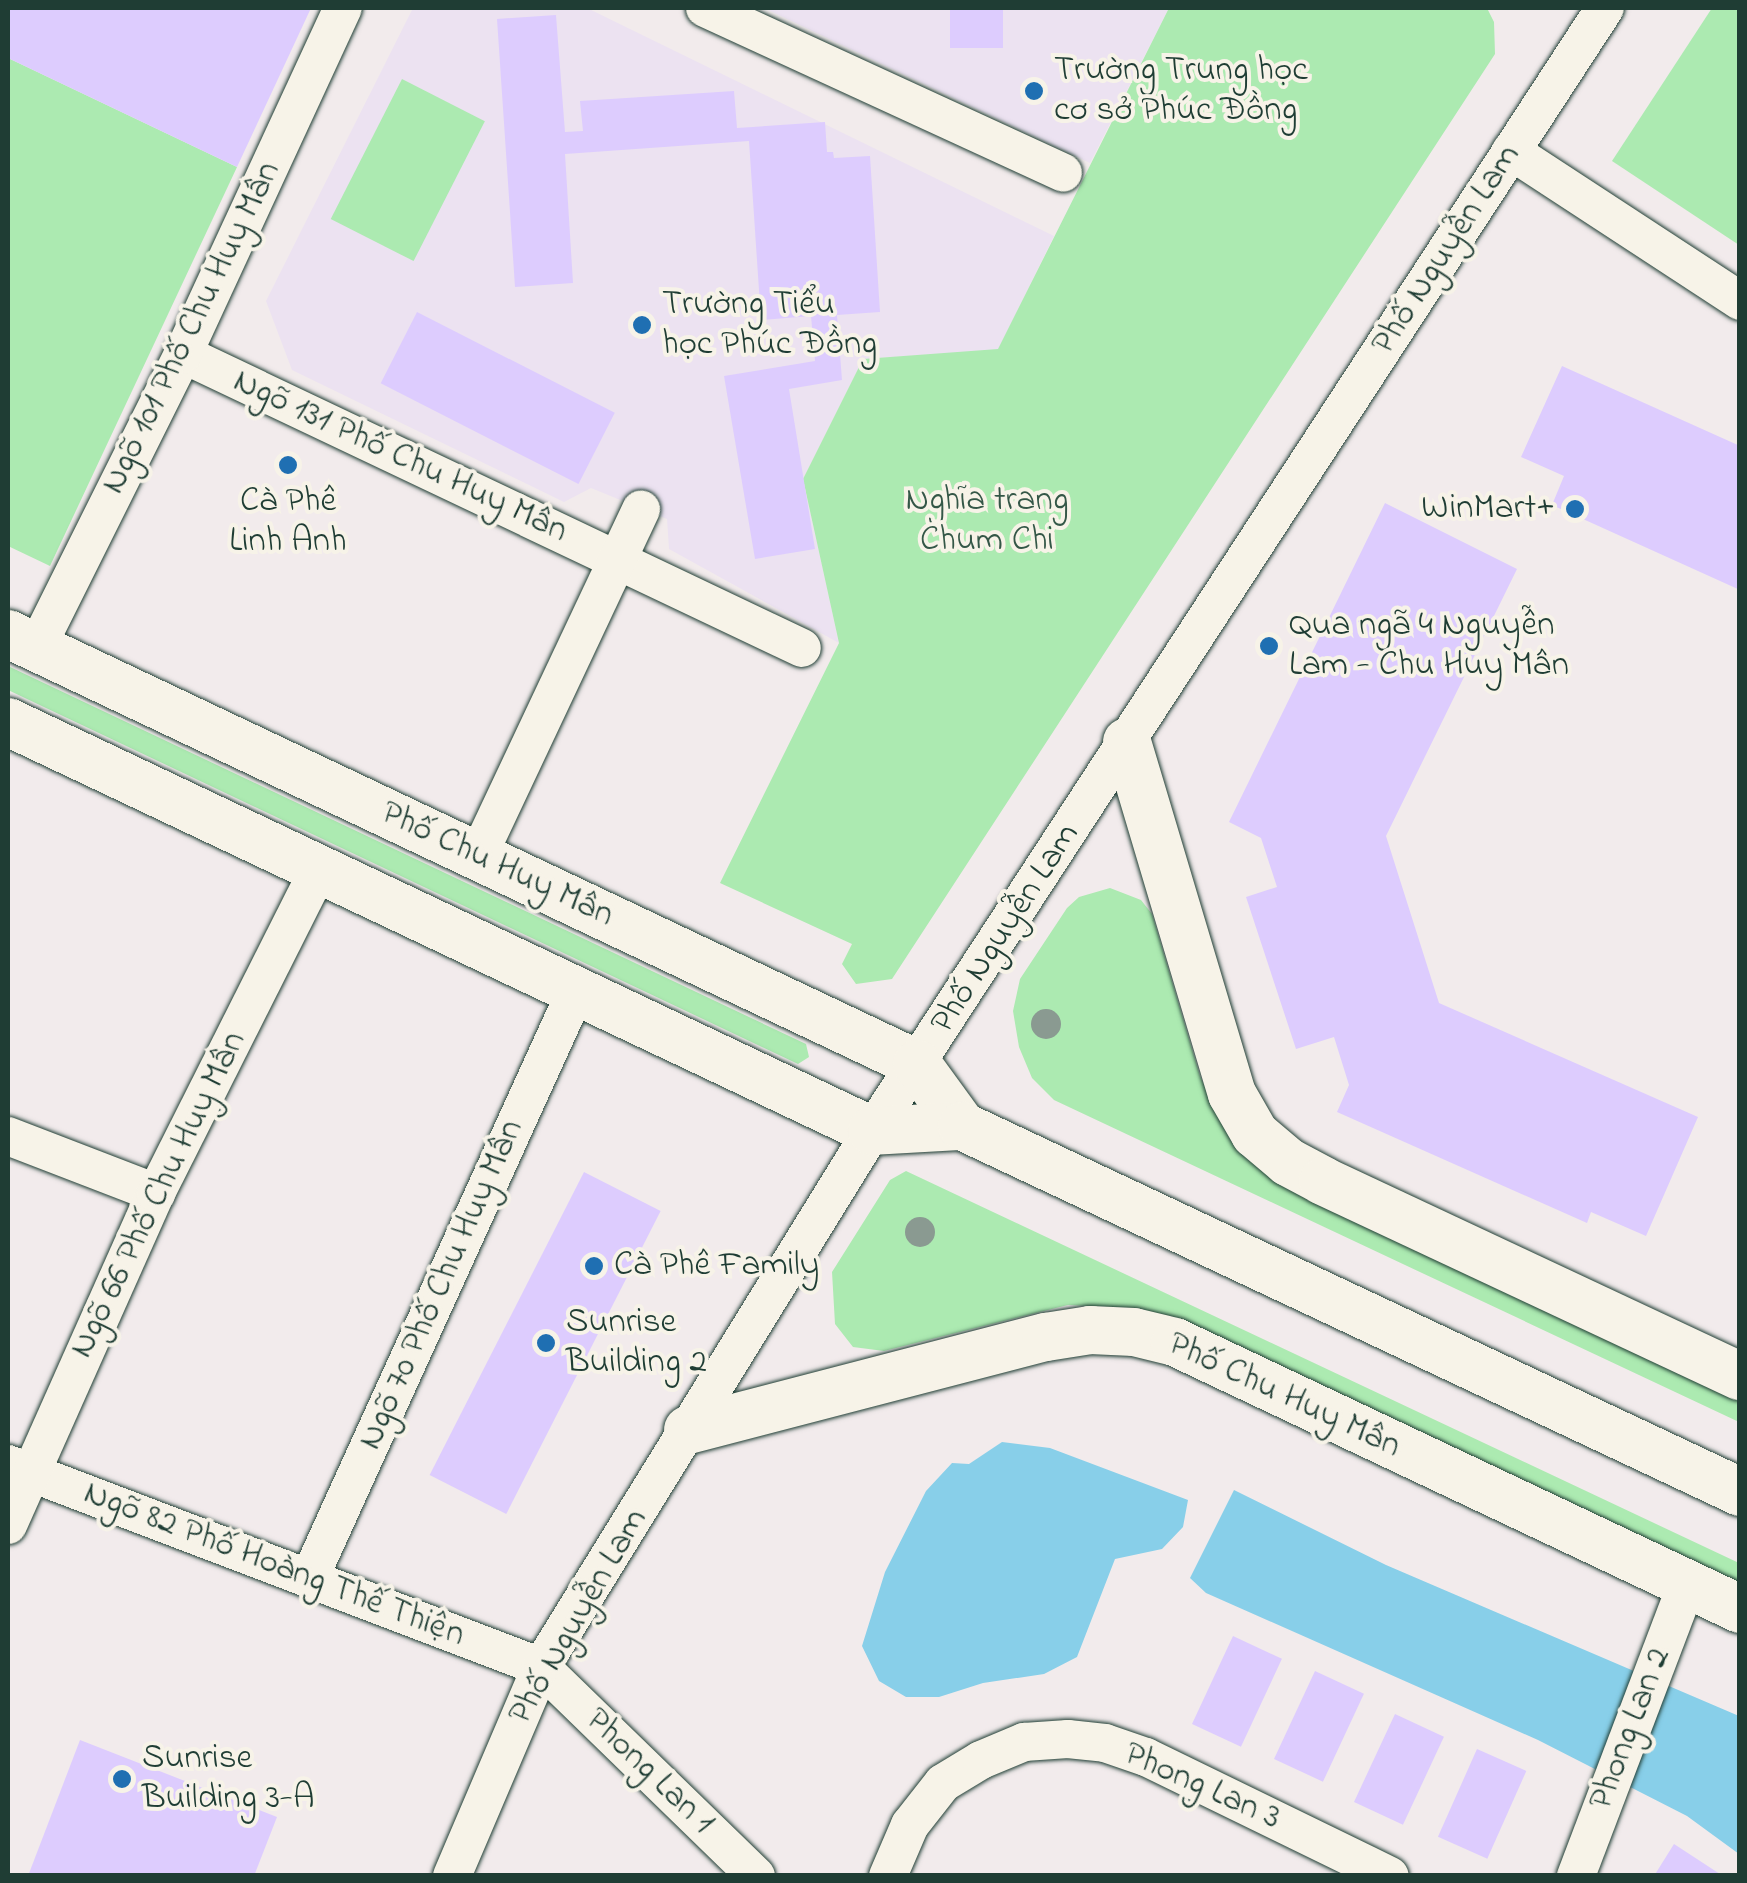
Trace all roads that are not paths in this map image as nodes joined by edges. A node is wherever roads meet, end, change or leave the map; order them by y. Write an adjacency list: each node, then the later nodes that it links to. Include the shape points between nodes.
1 (343, 8): 7 (street, Ngõ 101 Phố Chu Huy Mân)
2 (705, 8): 5 (street, via 786,31)
3 (1598, 10): 4 (street, Phố Nguyễn Lam)
4 (1511, 151): 6 (street); 13 (street, Phố Nguyễn Lam)
5 (1063, 174)
6 (1740, 301)
7 (183, 354): 9 (street, Ngõ 131 Phố Chu Huy Mân); 10 (street, Ngõ 101 Phố Chu Huy Mân)
8 (640, 509): 9 (street)
9 (618, 560): 11 (street, Ngõ 131 Phố Chu Huy Mân); 14 (street)
10 (22, 640): 14 (main road, Phố Chu Huy Mân)
11 (802, 648)
12 (8, 722): 15 (main road, Phố Chu Huy Mân)
13 (1127, 742): 17 (street, Phố Nguyễn Lam); 22 (main road, via 1232,1094 1255,1134 1323,1180)
14 (478, 856): 17 (main road, Phố Chu Huy Mân)
15 (319, 870): 16 (main road, Phố Chu Huy Mân); 21 (street, Ngõ 66 Phố Chu Huy Mân)
16 (576, 991): 19 (main road, Phố Chu Huy Mân); 27 (street, Ngõ 70 Phố Chu Huy Mân)
17 (917, 1064): 18 (main road, Phố Chu Huy Mân); 19 (street, Phố Nguyễn Lam)
18 (962, 1126): 19 (main road, Phố Chu Huy Mân); 25 (main road, Phố Chu Huy Mân)
19 (872, 1131): 23 (street, Phố Nguyễn Lam)
20 (8, 1136): 21 (street)
21 (156, 1193): 24 (street, Ngõ 66 Phố Chu Huy Mân)
22 (1740, 1376)
23 (688, 1430): 28 (main road, Phố Chu Huy Mân, via 1046,1337 1134,1332 1175,1342); 30 (street, Phố Nguyễn Lam)
24 (18, 1468): 26 (street, Ngõ 66 Phố Chu Huy Mân); 27 (street, Ngõ 82 Phố Hoàng Thế Thiện)
25 (1740, 1492)
26 (8, 1525)
27 (308, 1578): 30 (street, Ngõ 82 Phố Hoàng Thế Thiện)
28 (1687, 1584): 29 (main road, Phố Chu Huy Mân); 35 (street, Phong Lan 2)
29 (1740, 1608)
30 (542, 1668): 31 (street, Phố Nguyễn Lam); 32 (street, Phong Lan 1)
31 (452, 1876)
32 (756, 1876)
33 (888, 1876): 34 (street, Phong Lan 3, via 910,1825 943,1784 1024,1742 1068,1739 1146,1757)
34 (1390, 1876)
35 (1576, 1876)

